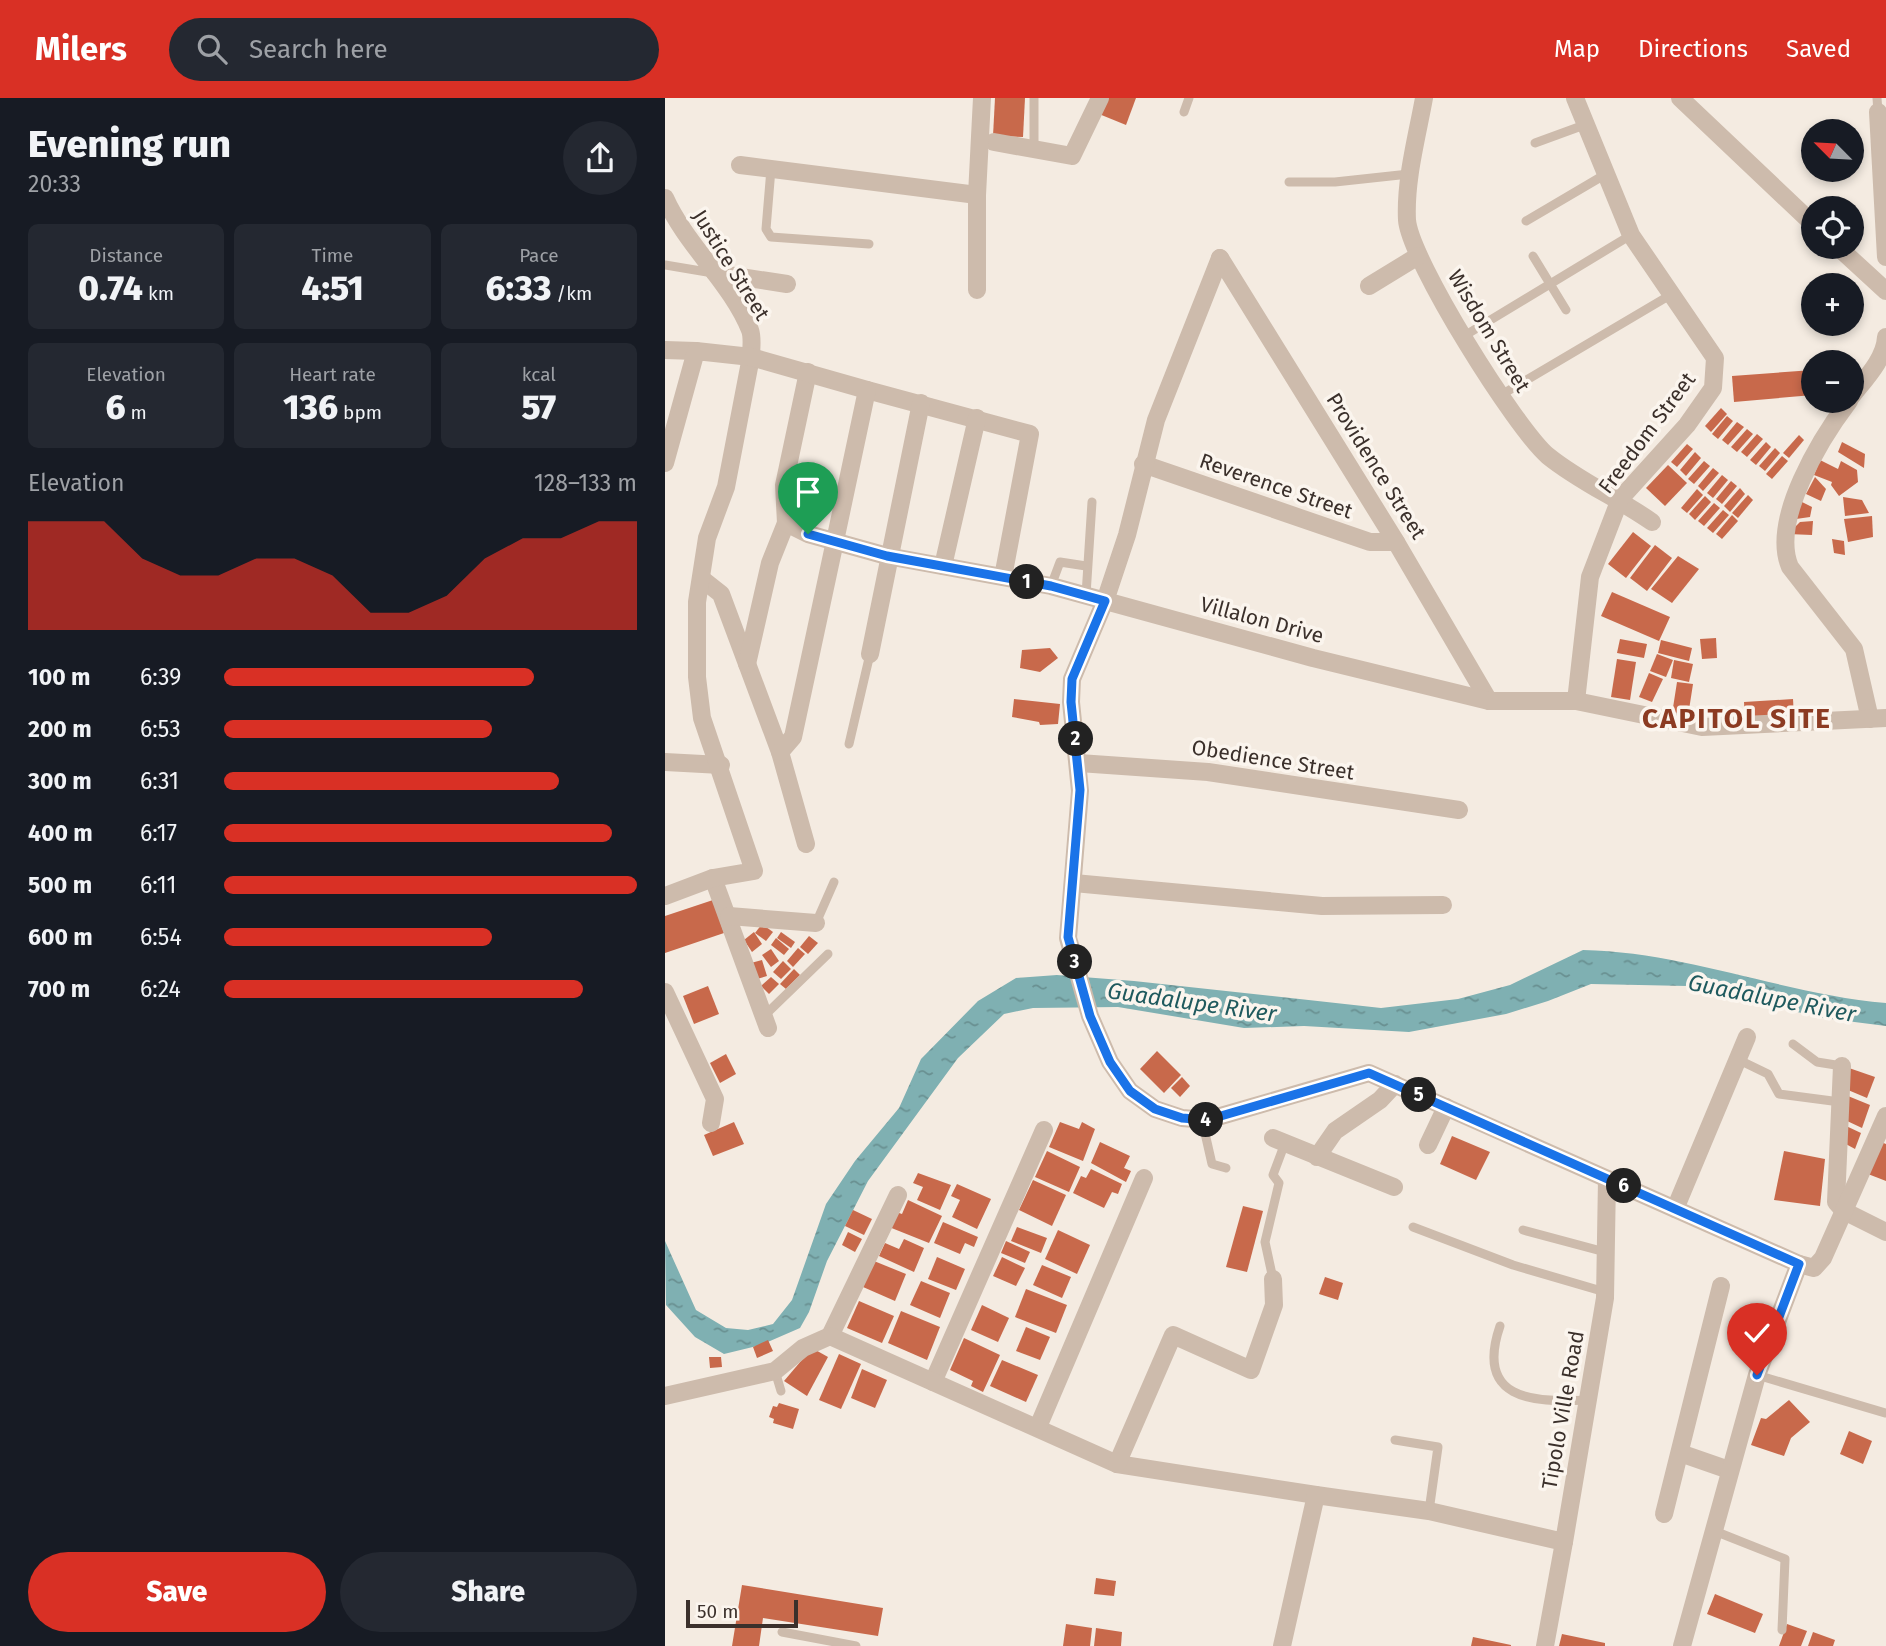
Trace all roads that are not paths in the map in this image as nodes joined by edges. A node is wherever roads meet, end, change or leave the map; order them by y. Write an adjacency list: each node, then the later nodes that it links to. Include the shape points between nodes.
1 (982, 98): 20 (street)
2 (1034, 98): 13 (lane)
3 (1100, 98): 13 (street, via 1072,156)
4 (1189, 98): 9 (lane)
5 (1424, 98): 16 (street, Wisdom Street)
6 (1575, 98): 10 (street, Freedom Street)
7 (1680, 98): 22 (street)
8 (1877, 105): 19 (street)
9 (1184, 113)
10 (1587, 124): 12 (lane); 17 (street, Freedom Street)
11 (994, 142): 13 (street)
12 (1535, 143)
13 (1034, 151)
14 (740, 165): 15 (street)
15 (771, 169): 20 (street); 25 (lane, via 766,229 771,237)
16 (1411, 173): 18 (lane); 26 (street, Wisdom Street, via 1407,220)
17 (1606, 174): 23 (lane); 24 (street, Freedom Street)
18 (1289, 182)
19 (1884, 189): 28 (street)
20 (977, 195): 35 (street)
21 (665, 198): 31 (street, Justice Street, via 675,221)
22 (1801, 213)
23 (1526, 221)
24 (1631, 235): 32 (lane); 37 (street, Freedom Street)
25 (869, 244)
26 (1418, 256): 34 (street); 39 (street, Wisdom Street)
27 (1532, 256): 32 (lane)
28 (1886, 257)
29 (1851, 259): 36 (street)
30 (665, 265): 31 (lane)
31 (715, 273): 33 (street); 43 (street, Justice Street, via 751,332)
32 (1549, 283): 38 (lane); 39 (lane)
33 (787, 284)
34 (1369, 286)
35 (977, 290)
36 (1886, 291)
37 (1672, 294): 47 (lane); 53 (street, Freedom Street, via 1715,358 1713,388 1687,425)
38 (1566, 310)
39 (1464, 336): 47 (street, Wisdom Street)
40 (1886, 337): 45 (street, via 1879,360)
41 (665, 350): 42 (street)
42 (696, 351): 43 (street); 51 (street)
43 (751, 357): 44 (street); 63 (street, Justice Street, via 726,487 707,538)
44 (808, 372): 46 (street); 56 (street, via 784,485)
45 (1864, 380)
46 (867, 390): 48 (street); 57 (street)
47 (1501, 395): 53 (street, Wisdom Street, via 1546,454 1573,475)
48 (921, 403): 50 (street); 59 (street)
49 (1840, 413): 71 (street, via 1820,439 1794,503 1785,556 1854,649)
50 (977, 418): 60 (street); 62 (street, via 1030,434)
51 (665, 463)
52 (1143, 464): 58 (street, Reverence Street, via 1370,542); 58 (street, Providence Street, via 1220,258); 66 (street, via 1127,535)
53 (1620, 499): 55 (street, Wisdom Street); 70 (street, Freedom Street, via 1590,577)
54 (1092, 502): 61 (lane)
55 (1651, 522)
56 (786, 523): 57 (street, Villalon Drive); 68 (street, via 770,563)
57 (835, 541): 59 (street, Villalon Drive); 73 (street, via 793,737)
58 (1396, 542): 69 (street, Providence Street)
59 (887, 556): 60 (street, Villalon Drive); 67 (street)
60 (943, 566): 62 (street, Villalon Drive)
61 (1086, 566): 64 (lane, via 1060,562); 65 (lane)
62 (1003, 577): 64 (street, Villalon Drive)
63 (702, 579): 68 (street, via 721,594); 76 (street, Justice Street, via 697,677 702,718)
64 (1051, 586): 65 (street, Villalon Drive)
65 (1086, 595): 66 (street, Villalon Drive)
66 (1105, 601): 69 (street, Villalon Drive); 75 (street, via 1072,679)
67 (870, 654): 72 (lane)
68 (747, 664): 73 (street)
69 (1489, 701): 70 (street, Villalon Drive)
70 (1576, 701): 71 (street, Villalon Drive, via 1702,727)
71 (1878, 719)
72 (849, 744)
73 (780, 752): 78 (street)
74 (665, 762): 76 (street)
75 (1079, 762): 77 (street, Obedience Street, via 1208,772); 81 (street)
76 (721, 765): 79 (street, Justice Street, via 754,871)
77 (1459, 810)
78 (806, 844)
79 (713, 878): 82 (street); 84 (street)
80 (834, 882): 85 (lane)
81 (1073, 883): 83 (street, via 1322,906); 97 (street, via 1068,937 1090,1016 1110,1062 1130,1091 1155,1109)
82 (665, 896)
83 (1443, 905)
84 (729, 916): 85 (street); 88 (street)
85 (816, 923)
86 (828, 954): 88 (lane)
87 (665, 992): 98 (street, via 715,1099)
88 (766, 1021)
89 (1747, 1037): 91 (street)
90 (1793, 1044): 92 (lane, via 1817,1062)
91 (1737, 1059): 94 (lane, via 1769,1074 1779,1094); 108 (street)
92 (1842, 1066): 94 (street)
93 (1395, 1084): 95 (street); 97 (street, via 1369,1073); 102 (street, via 1335,1131)
94 (1840, 1102): 109 (street, via 1836,1202)
95 (1446, 1107): 101 (street); 105 (street)
96 (1886, 1116): 109 (street)
97 (1202, 1120): 103 (lane, via 1212,1164)
98 (711, 1123)
99 (1044, 1130): 122 (street)
100 (1279, 1141): 102 (street); 115 (lane, via 1273,1175 1279,1183 1265,1242)
101 (1428, 1145)
102 (1317, 1157): 106 (street)
103 (1226, 1168)
104 (1145, 1178): 127 (street)
105 (1607, 1179): 108 (street); 113 (street, Tipolo Ville Road)
106 (1394, 1187)
107 (898, 1195): 119 (street)
108 (1675, 1209): 114 (street)
109 (1844, 1212): 112 (street); 114 (street, via 1823,1258 1814,1268)
110 (1413, 1227): 117 (lane, via 1513,1265)
111 (1523, 1230): 113 (lane)
112 (1886, 1232)
113 (1605, 1252): 117 (street, Tipolo Ville Road)
114 (1799, 1264): 121 (street)
115 (1273, 1279): 130 (street, via 1274,1306 1251,1370 1173,1335)
116 (1721, 1286): 129 (street)
117 (1605, 1292): 125 (street, Tipolo Ville Road)
118 (1500, 1326): 125 (lane, via 1493,1361 1510,1389 1548,1402)
119 (830, 1336): 120 (street, via 803,1348); 122 (street)
120 (775, 1371): 123 (lane); 124 (street)
121 (1757, 1375): 126 (lane); 131 (street)
122 (933, 1382): 127 (street)
123 (781, 1391)
124 (665, 1395)
125 (1587, 1400): 136 (street, Tipolo Ville Road)
126 (1885, 1413)
127 (1038, 1427): 130 (street)
128 (1395, 1440): 133 (lane, via 1439,1447)
129 (1679, 1454): 131 (street); 134 (street)
130 (1117, 1464): 132 (street)
131 (1729, 1470): 135 (street)
132 (1316, 1495): 133 (street); 140 (street)
133 (1429, 1511): 136 (street)
134 (1664, 1514)
135 (1712, 1530): 137 (lane, via 1785,1559); 142 (street)
136 (1564, 1542): 141 (street, Tipolo Ville Road)
137 (1782, 1630)
138 (782, 1632): 139 (lane)
139 (856, 1646)
140 (1282, 1646)
141 (1545, 1646)
142 (1682, 1646)

